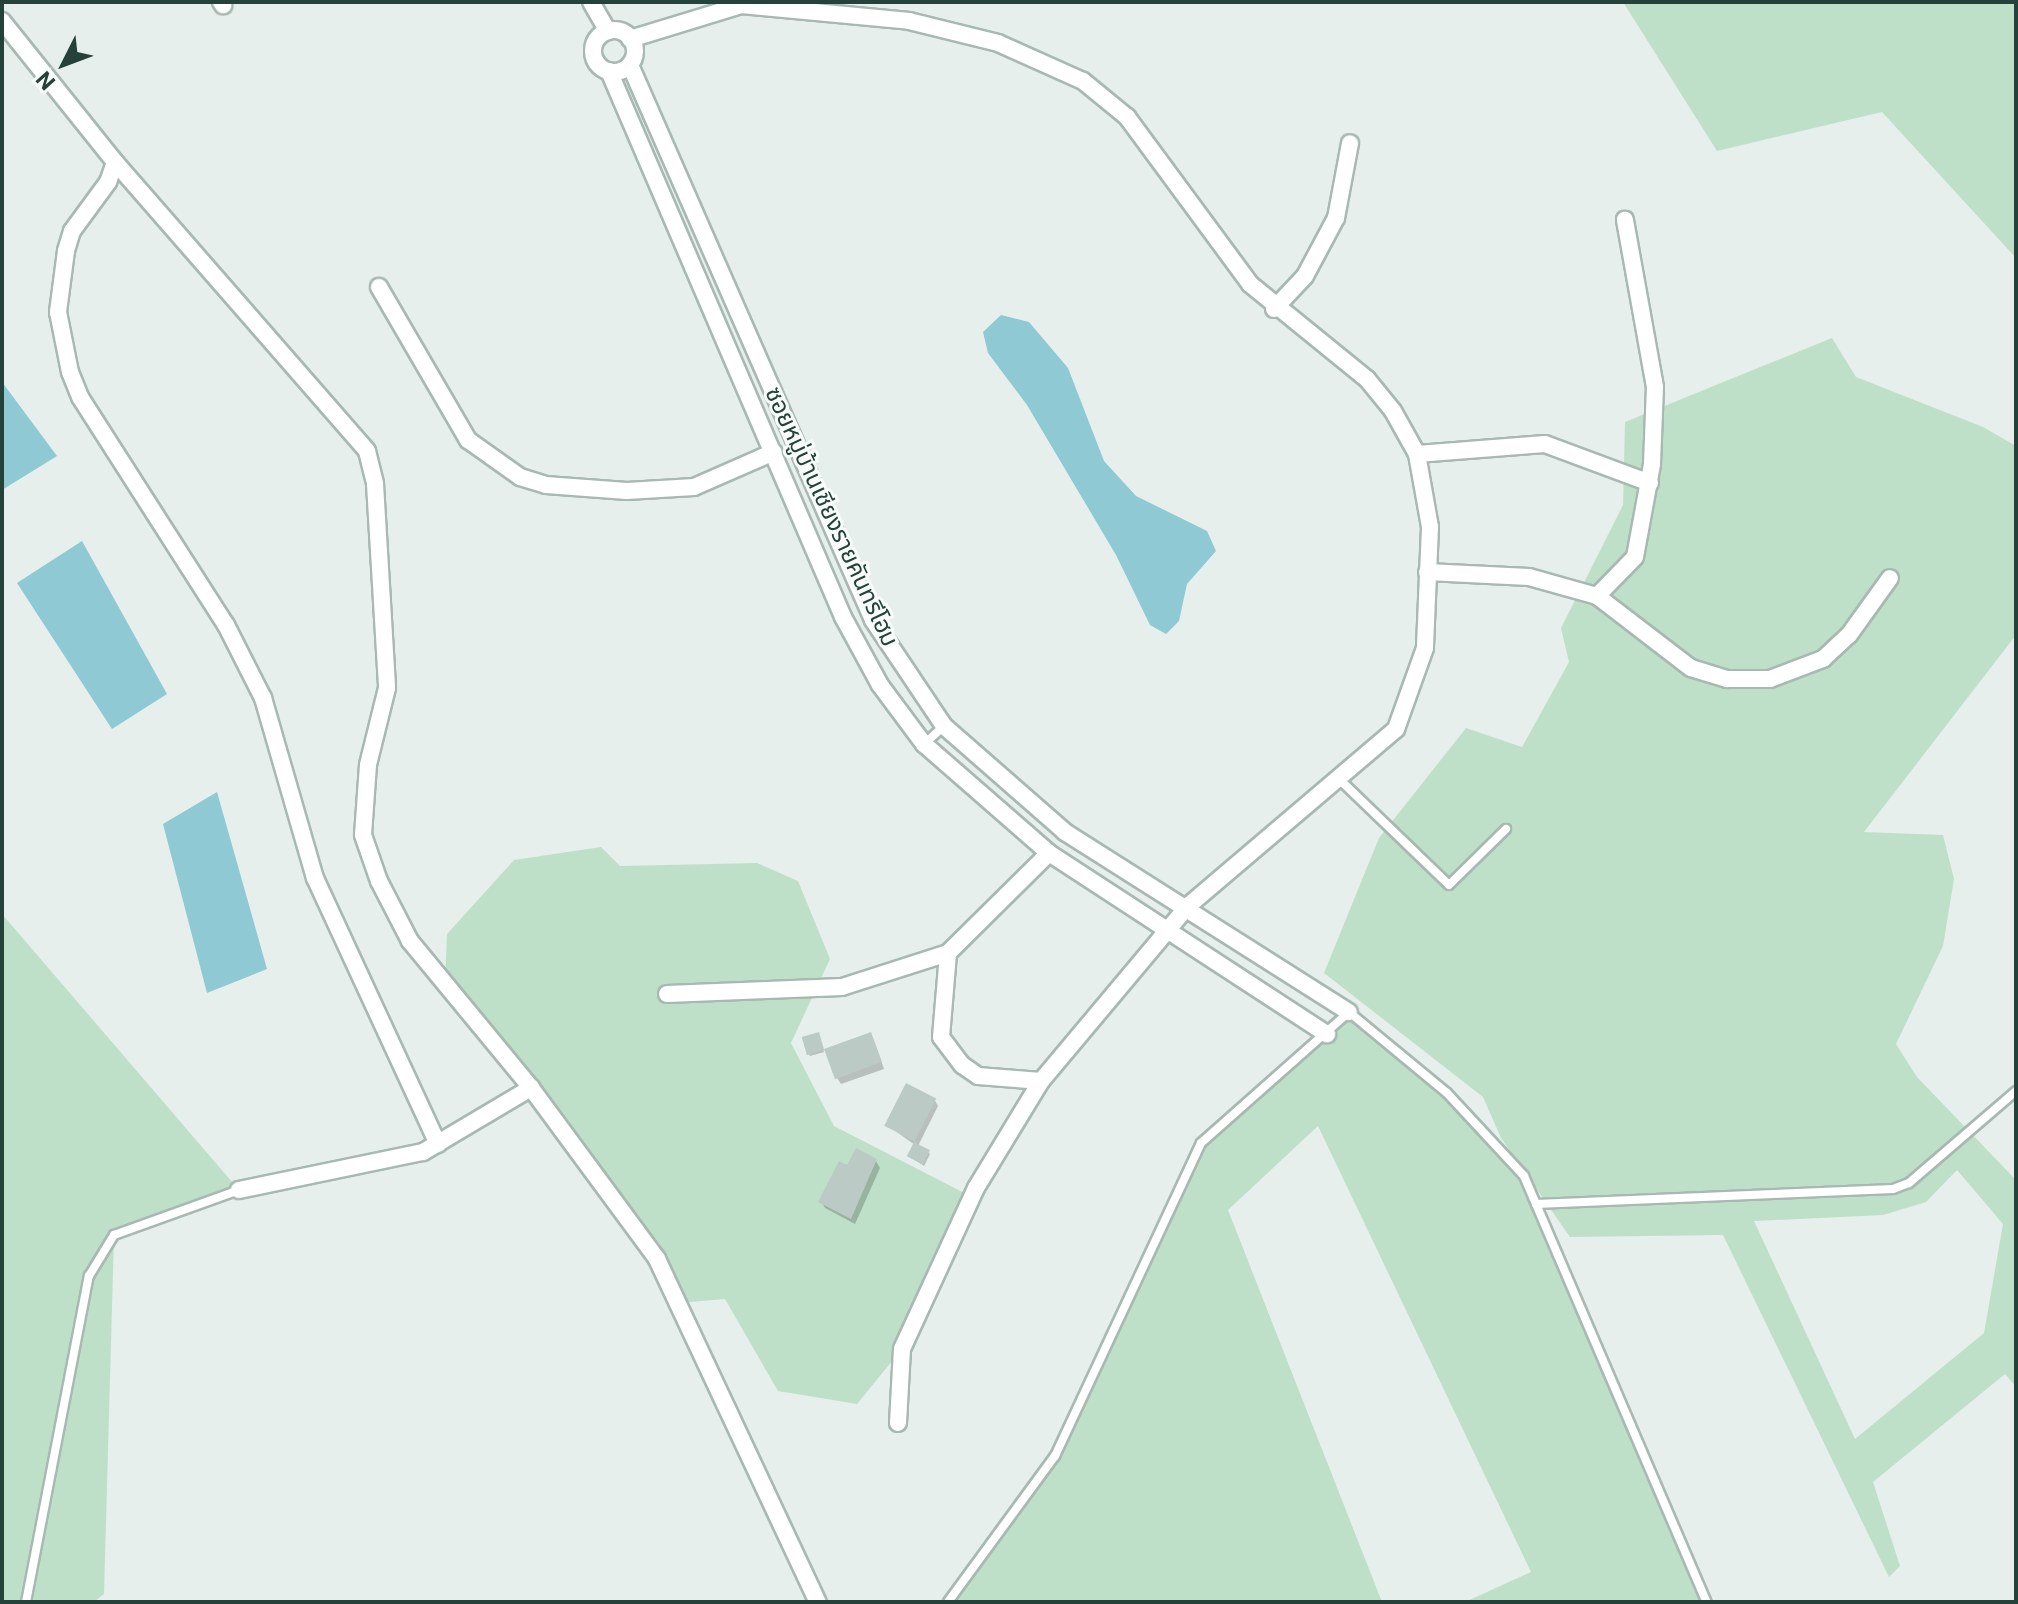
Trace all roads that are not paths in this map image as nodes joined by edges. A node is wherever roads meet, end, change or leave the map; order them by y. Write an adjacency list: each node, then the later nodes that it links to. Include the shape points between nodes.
1 (591, 2): 3 (street)
2 (2, 21): 8 (street)
3 (608, 31): 4 (street); 6 (street, via 598,37 593,52 598,65)
4 (630, 39): 5 (street, via 635,52); 13 (street, via 741,5 909,21 998,43 1083,81 1127,117)
5 (630, 65): 6 (street); 10 (street, ซอยหมู่บ้านเชียงรายคันทรีโฮม)
6 (609, 71): 11 (street)
7 (1350, 143): 13 (street, via 1336,218 1305,276)
8 (115, 162): 35 (street, via 367,451 375,484 387,688 368,765 363,835 379,881 410,941); 37 (street, via 108,182 72,231 66,251 58,312 70,372 80,397 226,625 263,698 315,878)
9 (1625, 220): 16 (street, via 1655,387)
10 (715, 258): 11 (lane); 20 (street, ซอยหมู่บ้านเชียงรายคันทรีโฮม)
11 (695, 265): 14 (street)
12 (379, 287): 14 (street, via 468,440 520,477 546,485 627,491 694,487)
13 (1274, 309): 15 (street, via 1367,379)
14 (774, 452): 21 (street)
15 (1417, 454): 16 (street, via 1545,444); 17 (street, via 1430,527)
16 (1650, 483): 19 (street, via 1635,557)
17 (1427, 572): 19 (street, via 1529,577); 24 (street, via 1425,648 1396,729)
18 (1890, 578): 19 (street, via 1849,635 1823,659 1770,679 1727,679 1691,668)
19 (1597, 596)
20 (868, 605): 21 (lane); 22 (street, ซอยหมู่บ้านเชียงรายคันทรีโฮม, via 903,671)
21 (843, 617): 23 (street, via 880,685)
22 (944, 726): 23 (lane); 26 (street, ซอยหมู่บ้านเชียงรายคันทรีโฮม)
23 (924, 744): 27 (street)
24 (1337, 778): 25 (lane, via 1449,885); 28 (street)
25 (1506, 829)
26 (1065, 832): 27 (lane); 28 (street, ซอยหมู่บ้านเชียงรายคันทรีโฮม)
27 (1049, 853): 29 (street); 30 (street)
28 (1187, 907): 29 (street); 32 (street, ซอยหมู่บ้านเชียงรายคันทรีโฮม)
29 (1169, 929): 33 (street); 34 (street)
30 (948, 953): 31 (street, via 842,987); 34 (street, via 941,1037 950,1052 978,1076)
31 (667, 994)
32 (1349, 1012): 33 (lane); 39 (lane, via 1447,1093 1524,1176)
33 (1327, 1034): 43 (lane, via 1201,1143 1055,1456)
34 (1041, 1081): 40 (street, via 976,1188 902,1349)
35 (531, 1088): 37 (street); 42 (street, via 657,1259)
36 (2016, 1091): 39 (lane, via 1909,1183 1893,1189)
37 (438, 1144): 38 (street, via 349,1170)
38 (239, 1190): 41 (lane, via 114,1235 89,1276)
39 (1536, 1204): 44 (lane)
40 (898, 1423)
41 (26, 1602)
42 (818, 1602)
43 (948, 1602)
44 (1707, 1602)

